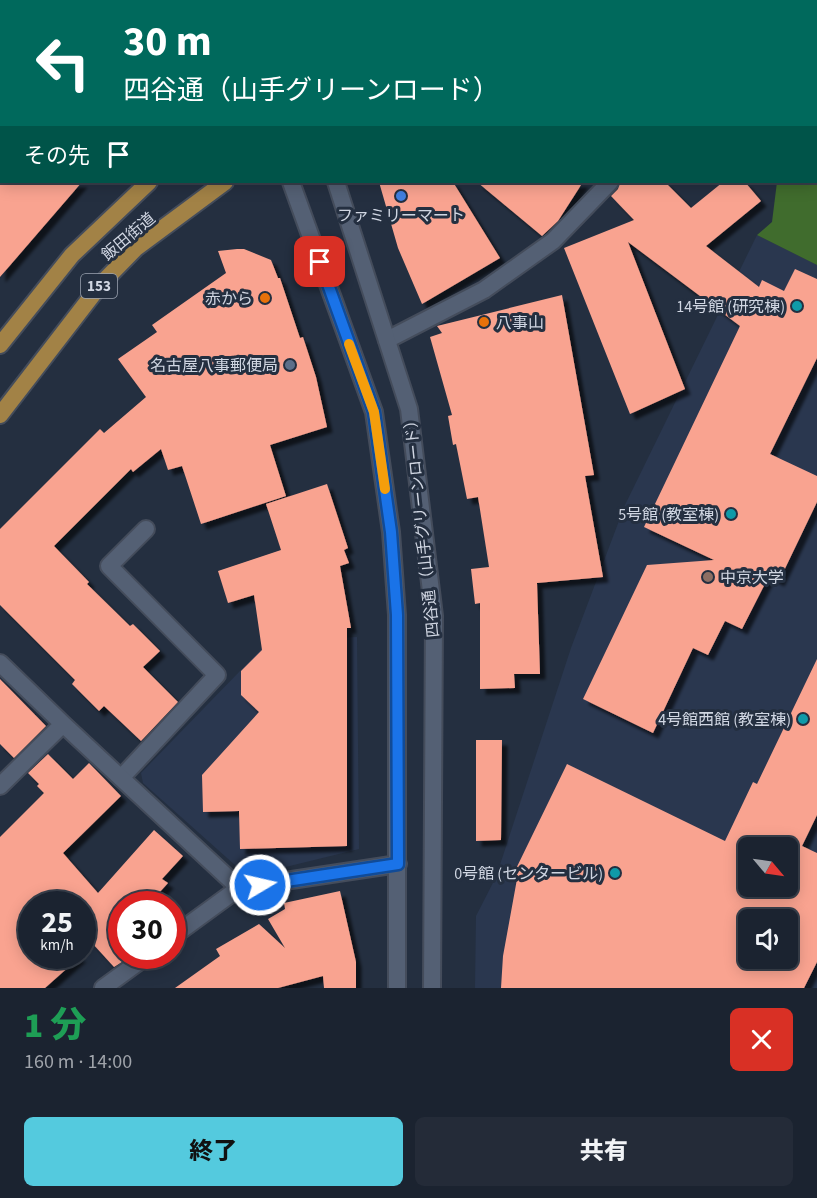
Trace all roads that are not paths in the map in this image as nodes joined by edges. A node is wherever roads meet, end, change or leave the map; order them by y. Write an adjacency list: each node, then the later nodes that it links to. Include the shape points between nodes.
1 (148, 183): 7 (highway, 飯田街道 / 153, via 72,255)
2 (224, 183): 8 (highway, 飯田街道 / 153, via 136,248 101,284)
3 (291, 183): 14 (street, via 374,412 391,532 397,615)
4 (336, 183): 6 (street, 四谷通 （山手グリーンロード）)
5 (609, 183): 6 (street, via 553,241 484,290)
6 (387, 340): 20 (street, 四谷通 （山手グリーンロード）, via 409,409 434,616)
7 (0, 345)
8 (0, 415)
9 (146, 530): 12 (street, via 109,566 217,675)
10 (0, 663): 11 (street)
11 (63, 724): 12 (street); 13 (street)
12 (121, 778): 15 (street)
13 (0, 786)
14 (398, 864): 15 (street); 19 (street)
15 (239, 888): 16 (street)
16 (186, 927)
17 (129, 969): 18 (street)
18 (103, 988)
19 (397, 988)
20 (432, 988)

